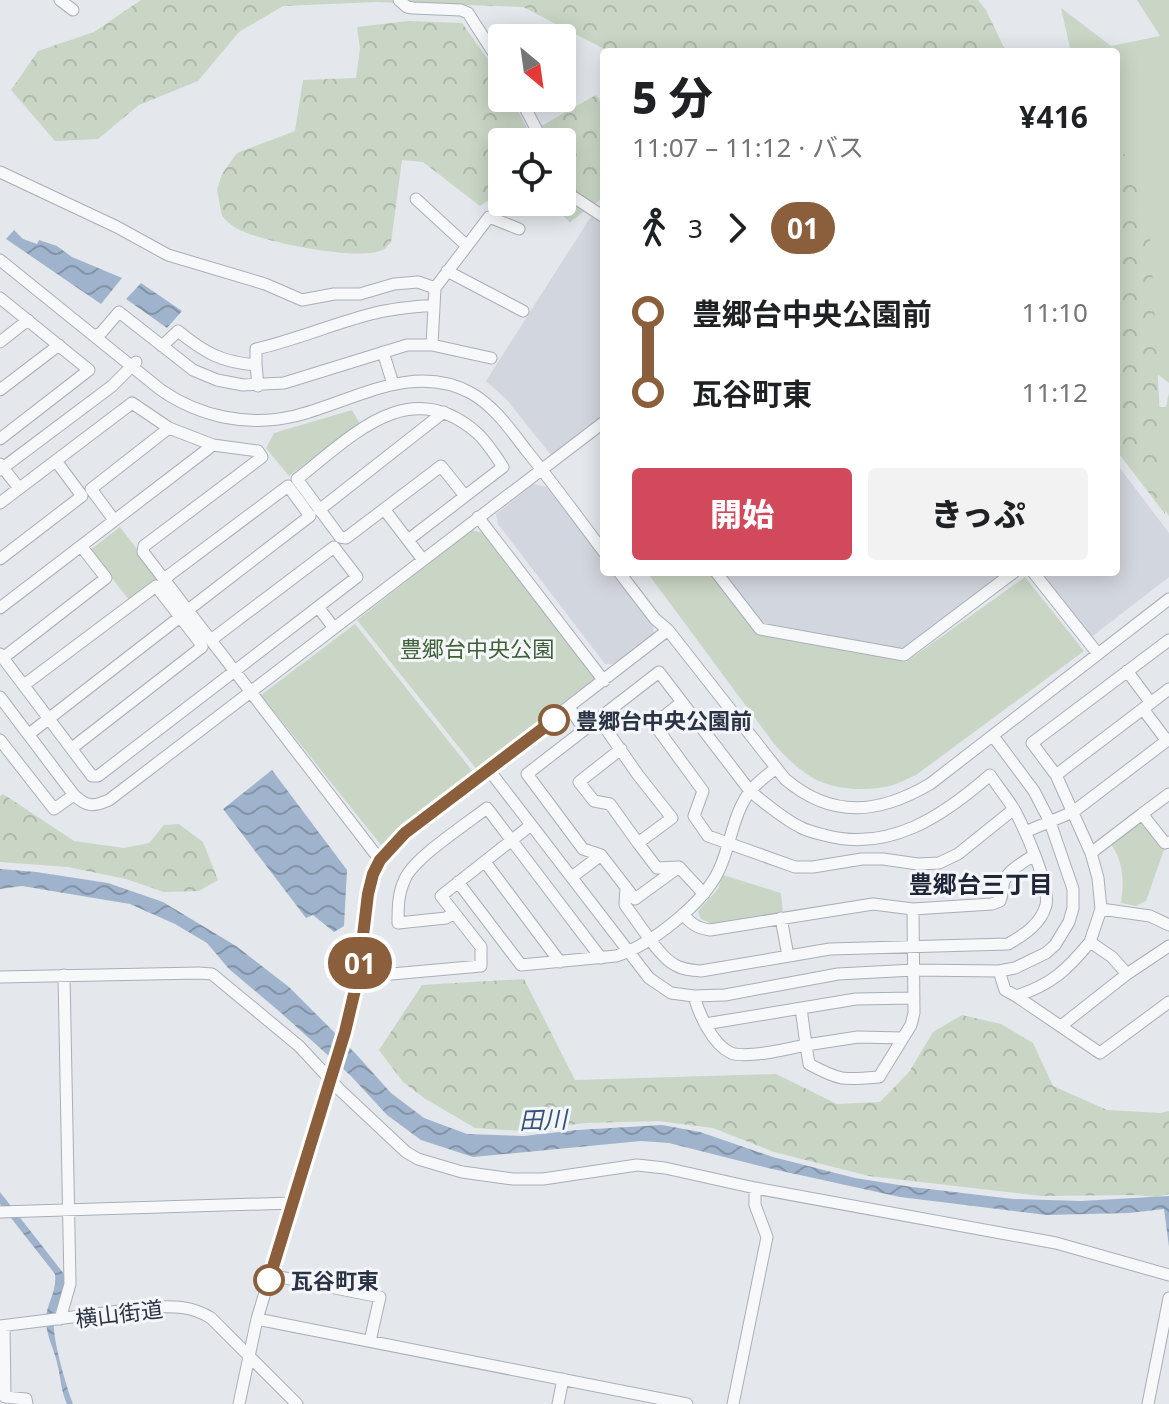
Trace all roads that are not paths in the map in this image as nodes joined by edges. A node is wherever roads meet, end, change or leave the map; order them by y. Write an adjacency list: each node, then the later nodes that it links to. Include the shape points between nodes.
1 (60, 0): 3 (street)
2 (399, 0): 4 (street, via 407,7 468,13)
3 (73, 10)
4 (488, 44)
5 (0, 172): 14 (street, via 168,255 302,300 360,294 394,284 418,282)
6 (416, 199): 10 (street)
7 (576, 199): 8 (street)
8 (600, 214)
9 (519, 229): 10 (street, via 489,217)
10 (467, 246): 13 (street)
11 (0, 253): 19 (street)
12 (0, 260): 19 (street)
13 (447, 271): 14 (street); 17 (street)
14 (435, 288): 16 (street)
15 (0, 298): 18 (street)
16 (434, 305): 22 (street); 27 (street, via 370,314 256,349)
17 (523, 311)
18 (28, 320): 20 (street); 21 (street)
19 (98, 335): 23 (street, via 119,312); 26 (street)
20 (0, 342)
21 (59, 345): 30 (street); 34 (street, via 89,370)
22 (432, 345): 24 (street); 25 (street)
23 (162, 346): 27 (street, via 178,331 216,357); 29 (street, via 193,370 217,380)
24 (383, 352): 28 (street); 29 (street)
25 (491, 358)
26 (134, 364): 28 (street, via 192,401 240,413 293,410); 37 (street, via 101,395)
27 (256, 365): 29 (street)
28 (392, 380): 38 (street, via 445,383 471,394)
29 (258, 386)
30 (0, 390)
31 (444, 412): 40 (street, via 480,435 503,467); 43 (street); 43 (street, via 402,410 371,422 297,479)
32 (600, 427): 38 (street)
33 (169, 428): 35 (street); 36 (street, via 132,403); 45 (street, via 91,489)
34 (0, 439)
35 (213, 445): 45 (street); 57 (street, via 258,451 262,457 144,546)
36 (56, 461): 39 (street); 50 (street, via 82,496)
37 (1, 467): 39 (street)
38 (544, 467): 44 (street); 46 (street); 49 (street)
39 (19, 488): 41 (street)
40 (465, 496): 42 (street, via 441,466); 47 (street)
41 (0, 503)
42 (384, 509): 43 (street, via 346,538); 47 (street)
43 (319, 510)
44 (478, 517): 51 (street); 70 (street)
45 (114, 520): 48 (street)
46 (600, 537)
47 (408, 540): 51 (street)
48 (81, 546): 60 (street); 67 (street, via 106,578)
49 (600, 546)
50 (0, 559)
51 (423, 560): 62 (street)
52 (622, 576): 63 (street)
53 (629, 576): 63 (street)
54 (719, 576): 55 (street, via 760,629 904,655)
55 (1009, 576)
56 (1036, 576): 66 (street)
57 (164, 579): 61 (street); 61 (street, via 288,486 310,516)
58 (1169, 599): 66 (street)
59 (318, 607): 62 (street); 64 (street, via 357,577 334,547); 68 (street)
60 (0, 608)
61 (184, 613): 64 (street); 71 (street, via 156,586); 78 (street); 85 (street, via 202,647)
62 (334, 628): 73 (street)
63 (668, 630): 70 (street); 87 (street)
64 (211, 640): 68 (street)
65 (1169, 640): 69 (street)
66 (1098, 654): 82 (street)
67 (2, 656): 71 (street)
68 (235, 671): 73 (street); 85 (street, via 98,776 92,776)
69 (1127, 671): 76 (street); 89 (street, via 1032,743)
70 (604, 681): 77 (street)
71 (24, 685): 78 (street)
72 (1169, 689): 76 (street)
73 (251, 692): 92 (street, via 109,800 96,806); 108 (street)
74 (0, 697): 81 (street)
75 (682, 702): 79 (street, via 659,672); 90 (street); 103 (street, via 654,724 703,791 694,816 708,836)
76 (1147, 706): 84 (street); 89 (street)
77 (569, 707): 80 (street); 88 (street)
78 (49, 718): 81 (street); 85 (street)
79 (599, 719): 80 (street); 86 (street)
80 (584, 729): 105 (street, via 527,774 583,849)
81 (29, 734): 92 (street)
82 (993, 736): 87 (street, via 916,792 870,808 820,801); 96 (street)
83 (0, 740): 92 (street, via 54,809)
84 (1168, 740): 94 (street)
85 (72, 748)
86 (621, 749): 102 (street, via 672,818); 102 (street, via 579,782 594,801 610,804)
87 (775, 769): 90 (street)
88 (489, 770): 97 (street); 108 (street, via 405,833)
89 (1056, 775): 94 (street)
90 (750, 791): 99 (street, via 802,829 839,839); 103 (street)
91 (1169, 794): 95 (street)
92 (74, 795)
93 (1014, 809): 98 (street); 99 (street, via 990,775 934,818); 107 (street, via 939,863)
94 (1073, 812): 96 (street); 104 (street)
95 (1142, 814): 101 (street); 104 (street)
96 (1050, 822): 98 (street); 130 (street, via 1073,889 1069,922 1046,953)
97 (531, 825): 100 (street); 111 (street)
98 (1025, 832): 106 (street)
99 (881, 839): 107 (street)
100 (512, 840): 109 (street); 117 (street, via 487,808 414,864 399,897 398,923); 127 (street)
101 (1169, 842)
102 (638, 843): 110 (street, via 657,868)
103 (730, 843): 107 (street, via 795,867); 114 (street)
104 (1091, 853): 116 (street)
105 (601, 855): 111 (street); 113 (street)
106 (1034, 855): 115 (street, via 1008,873 1000,901); 123 (street, via 1046,886 1046,905 1023,936 1008,944)
107 (883, 859)
108 (380, 860): 134 (street, via 368,894)
109 (485, 862): 112 (street); 128 (street)
110 (679, 867): 113 (street, via 635,899); 114 (street)
111 (572, 877): 125 (street)
112 (458, 882): 117 (street, via 441,896); 128 (street, via 521,965)
113 (626, 887): 121 (street, via 625,905)
114 (704, 894): 118 (street)
115 (913, 909): 119 (street, via 873,904); 123 (street)
116 (1101, 909): 120 (street, via 1150,916); 122 (street)
117 (454, 913): 134 (street, via 481,947 481,966)
118 (683, 914): 119 (street, via 699,929 710,930); 121 (street)
119 (781, 918): 126 (street)
120 (1169, 925)
121 (650, 938): 125 (street); 126 (street, via 671,964 685,970)
122 (1090, 942): 131 (street); 136 (street, via 1058,976)
123 (913, 945): 126 (street); 129 (street)
124 (1169, 946): 131 (street)
125 (630, 952): 127 (street); 135 (street, via 649,978 671,993)
126 (788, 956)
127 (601, 958): 128 (street)
128 (560, 962)
129 (914, 970): 130 (street); 135 (street, via 838,974); 137 (street)
130 (999, 971): 136 (street, via 1005,990)
131 (1127, 974): 141 (street)
132 (64, 975): 133 (street); 144 (street, via 212,974); 147 (street)
133 (0, 977)
134 (358, 977): 144 (street)
135 (694, 996): 140 (street)
136 (1016, 996): 141 (street)
137 (914, 998): 139 (street, via 856,999); 142 (street, via 911,1025)
138 (1169, 1002): 141 (street, via 1100,1053)
139 (801, 1008): 140 (street); 143 (street)
140 (705, 1024): 143 (street, via 731,1053)
141 (1061, 1026)
142 (903, 1038): 143 (street, via 858,1037); 143 (street, via 879,1077 857,1079 832,1076 809,1064)
143 (806, 1045)
144 (330, 1078): 145 (street, via 406,1152 462,1172 543,1179 637,1165); 146 (street)
145 (755, 1188): 150 (street, via 1056,1243); 164 (street, via 755,1205 767,1237)
146 (291, 1203): 147 (street); 149 (street)
147 (69, 1210): 148 (street); 152 (street, via 70,1284)
148 (2, 1212)
149 (270, 1275): 153 (street); 155 (street, via 380,1297)
150 (1169, 1275)
151 (1169, 1298): 165 (street)
152 (60, 1319): 154 (street, 横山街道); 156 (street, 横山街道, via 152,1307 194,1309 211,1318)
153 (257, 1319): 155 (street); 156 (street)
154 (2, 1326): 158 (street)
155 (370, 1341): 157 (street)
156 (249, 1356): 160 (street); 161 (street, 横山街道)
157 (563, 1379): 162 (street); 163 (street)
158 (3, 1398): 159 (street, via 26,1399)
159 (27, 1404)
160 (239, 1404)
161 (297, 1404)
162 (558, 1404)
163 (687, 1404)
164 (733, 1404)
165 (1148, 1404)

